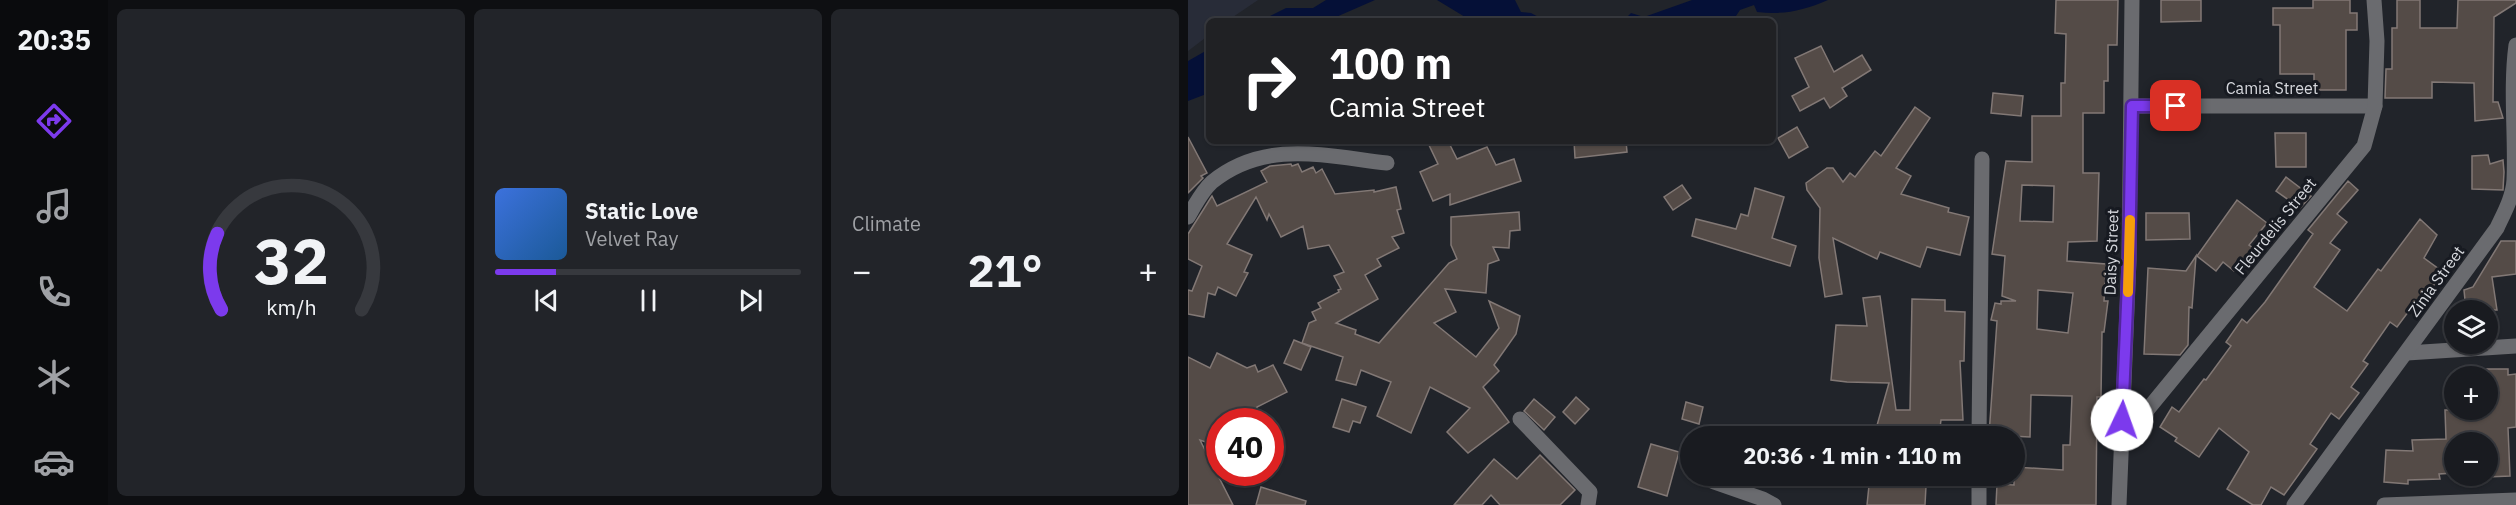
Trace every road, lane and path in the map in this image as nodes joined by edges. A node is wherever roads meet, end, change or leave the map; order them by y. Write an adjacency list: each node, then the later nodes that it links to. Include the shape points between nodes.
1 (2132, 0): 4 (street, Daisy Street)
2 (2374, 0): 5 (street, Fleurdelis Street, via 2378,41)
3 (2516, 45): 10 (street, Zinia Street, via 2514,181 2508,204 2497,228)
4 (2132, 106): 5 (street, Camia Street); 13 (street, Daisy Street)
5 (2375, 106): 13 (street, Fleurdelis Street, via 2364,146)
6 (1982, 159): 12 (street)
7 (1387, 163): 8 (street, via 1277,153 1253,159 1211,184)
8 (1188, 217)
9 (2516, 346): 10 (street)
10 (2407, 353): 21 (street, Zinia Street)
11 (1520, 419): 17 (street, via 1590,492)
12 (1979, 426)
13 (2121, 442): 20 (street, Daisy Street)
14 (1726, 486): 18 (street)
15 (1979, 486): 19 (street)
16 (2516, 500): 22 (street)
17 (1588, 505)
18 (1774, 505)
19 (1979, 505)
20 (2118, 505)
21 (2294, 505)
22 (2384, 505)

